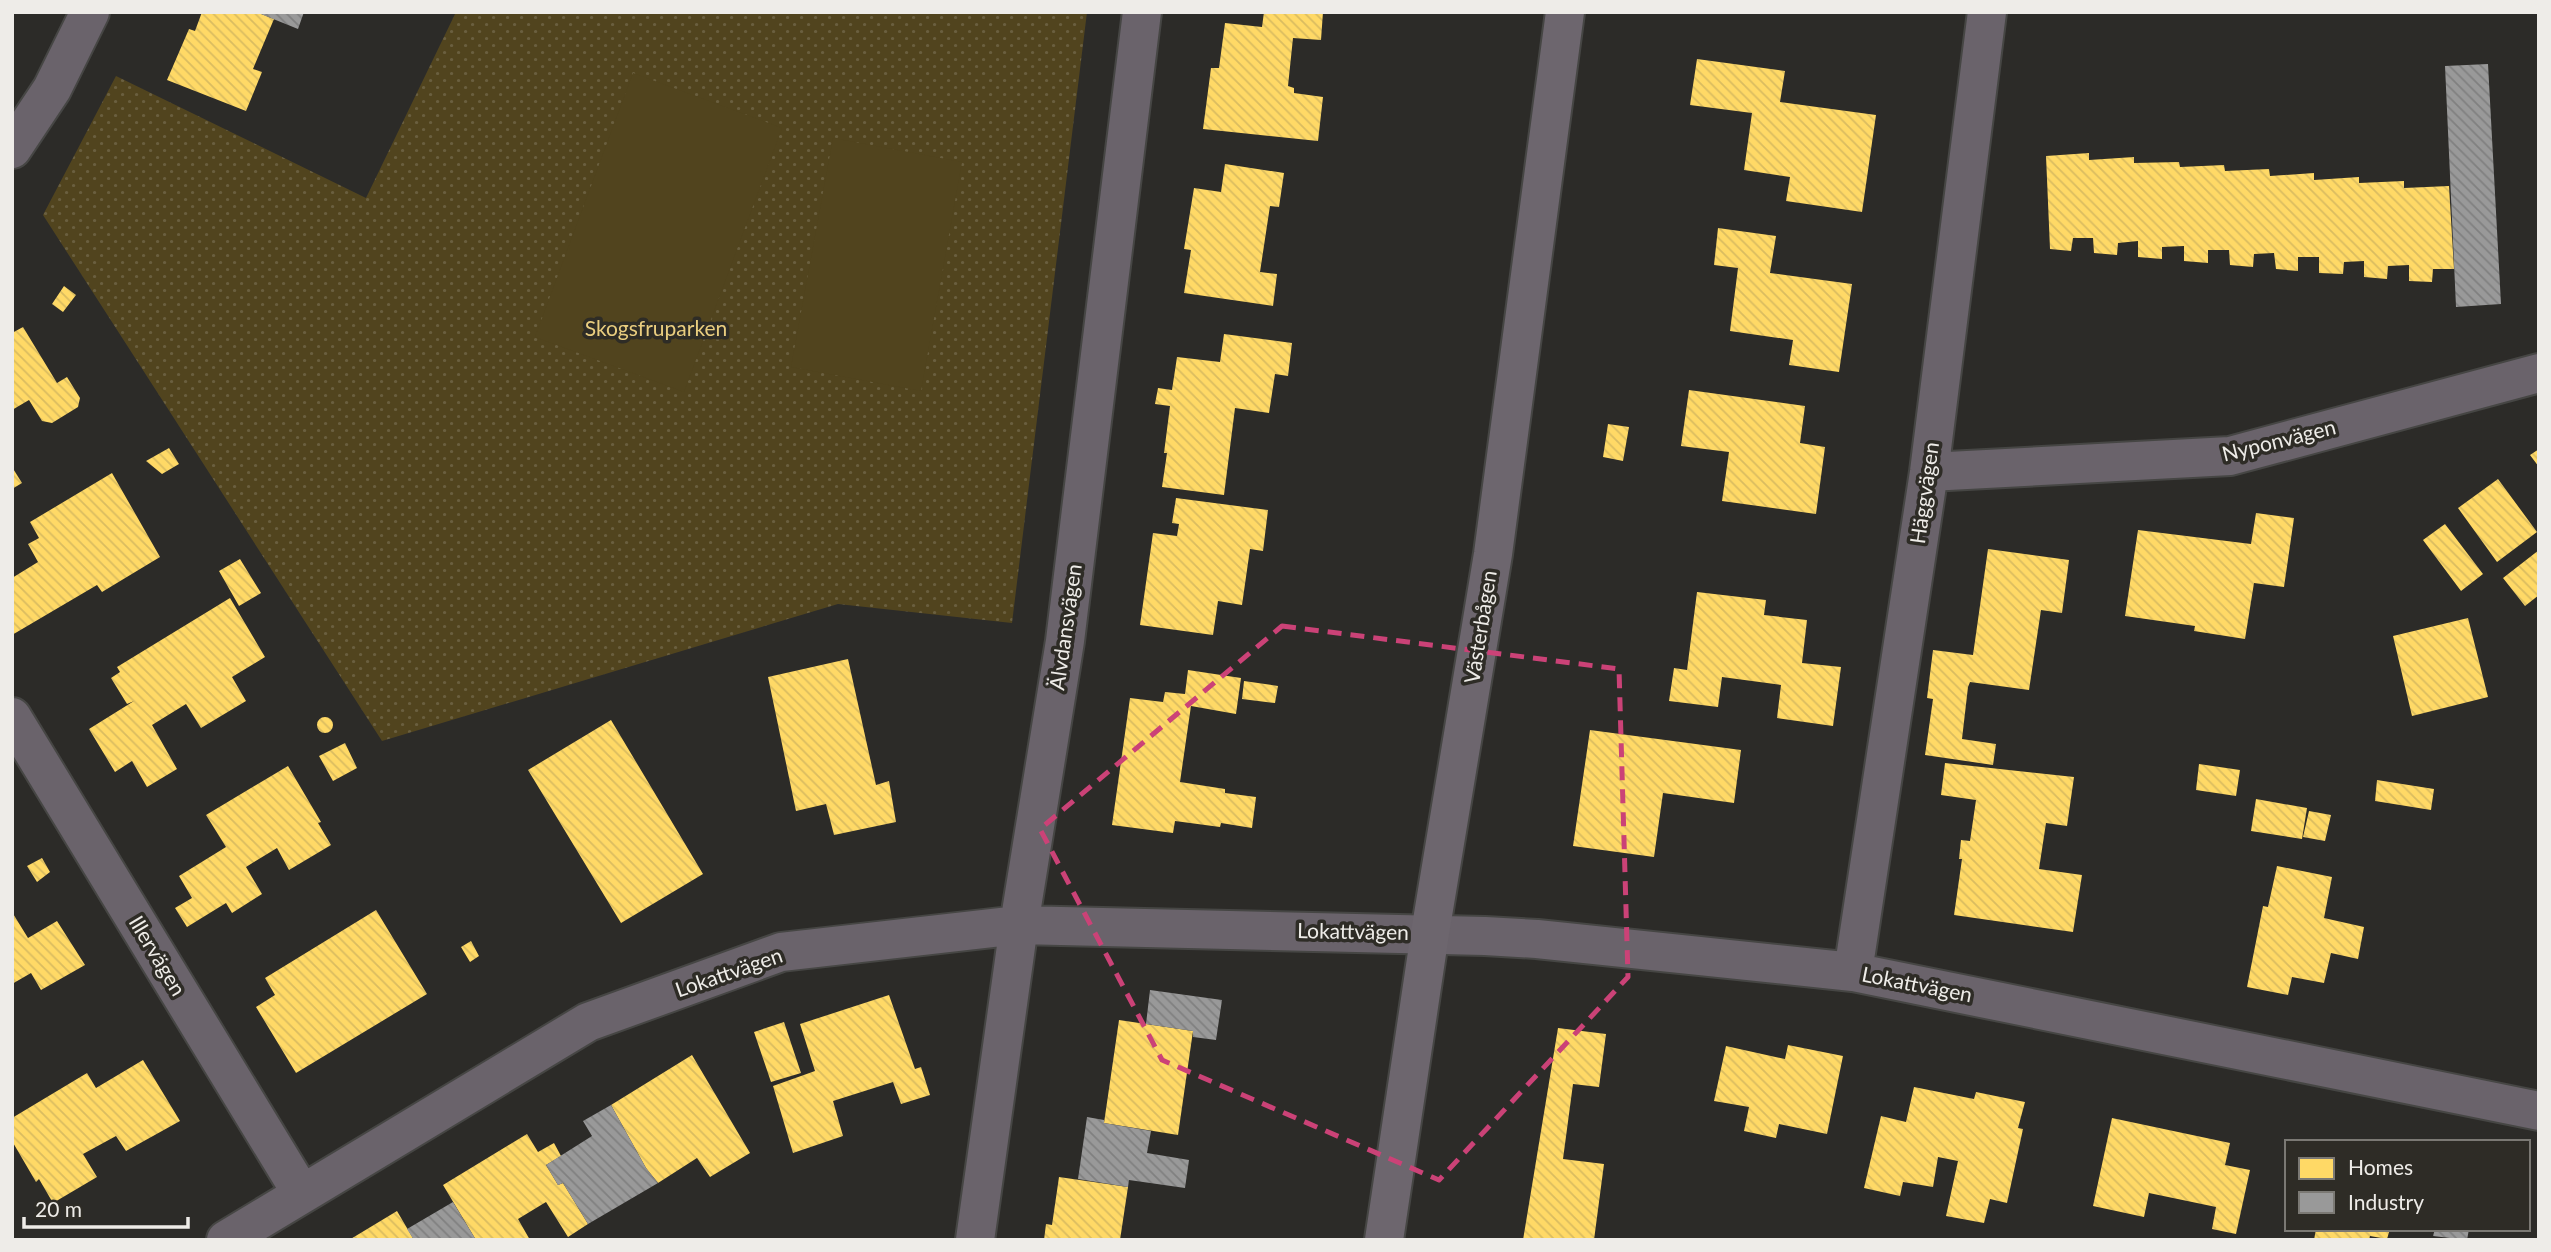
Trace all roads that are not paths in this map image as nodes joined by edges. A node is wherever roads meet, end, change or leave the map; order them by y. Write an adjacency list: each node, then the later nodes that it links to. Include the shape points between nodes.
1 (90, 12): 5 (street, via 51,89)
2 (1142, 12): 9 (street, Älvdansvägen, via 1065,641)
3 (1565, 12): 10 (street, Västerbågen, via 1493,554)
4 (1987, 12): 7 (street, Häggvägen)
5 (12, 149)
6 (2539, 373): 7 (street, Nyponvägen, via 2230,456)
7 (1929, 472): 11 (street, Häggvägen)
8 (12, 718): 13 (street, Illervägen)
9 (1019, 925): 10 (street, Lokattvägen); 13 (street, Lokattvägen, via 781,952 589,1022); 15 (street, Älvdansvägen)
10 (1430, 933): 11 (street, Lokattvägen, via 1537,939); 16 (street, Västerbågen)
11 (1853, 972): 12 (street, Lokattvägen)
12 (2539, 1111)
13 (302, 1194): 14 (street, Lokattvägen)
14 (226, 1240)
15 (975, 1240)
16 (1384, 1240)

